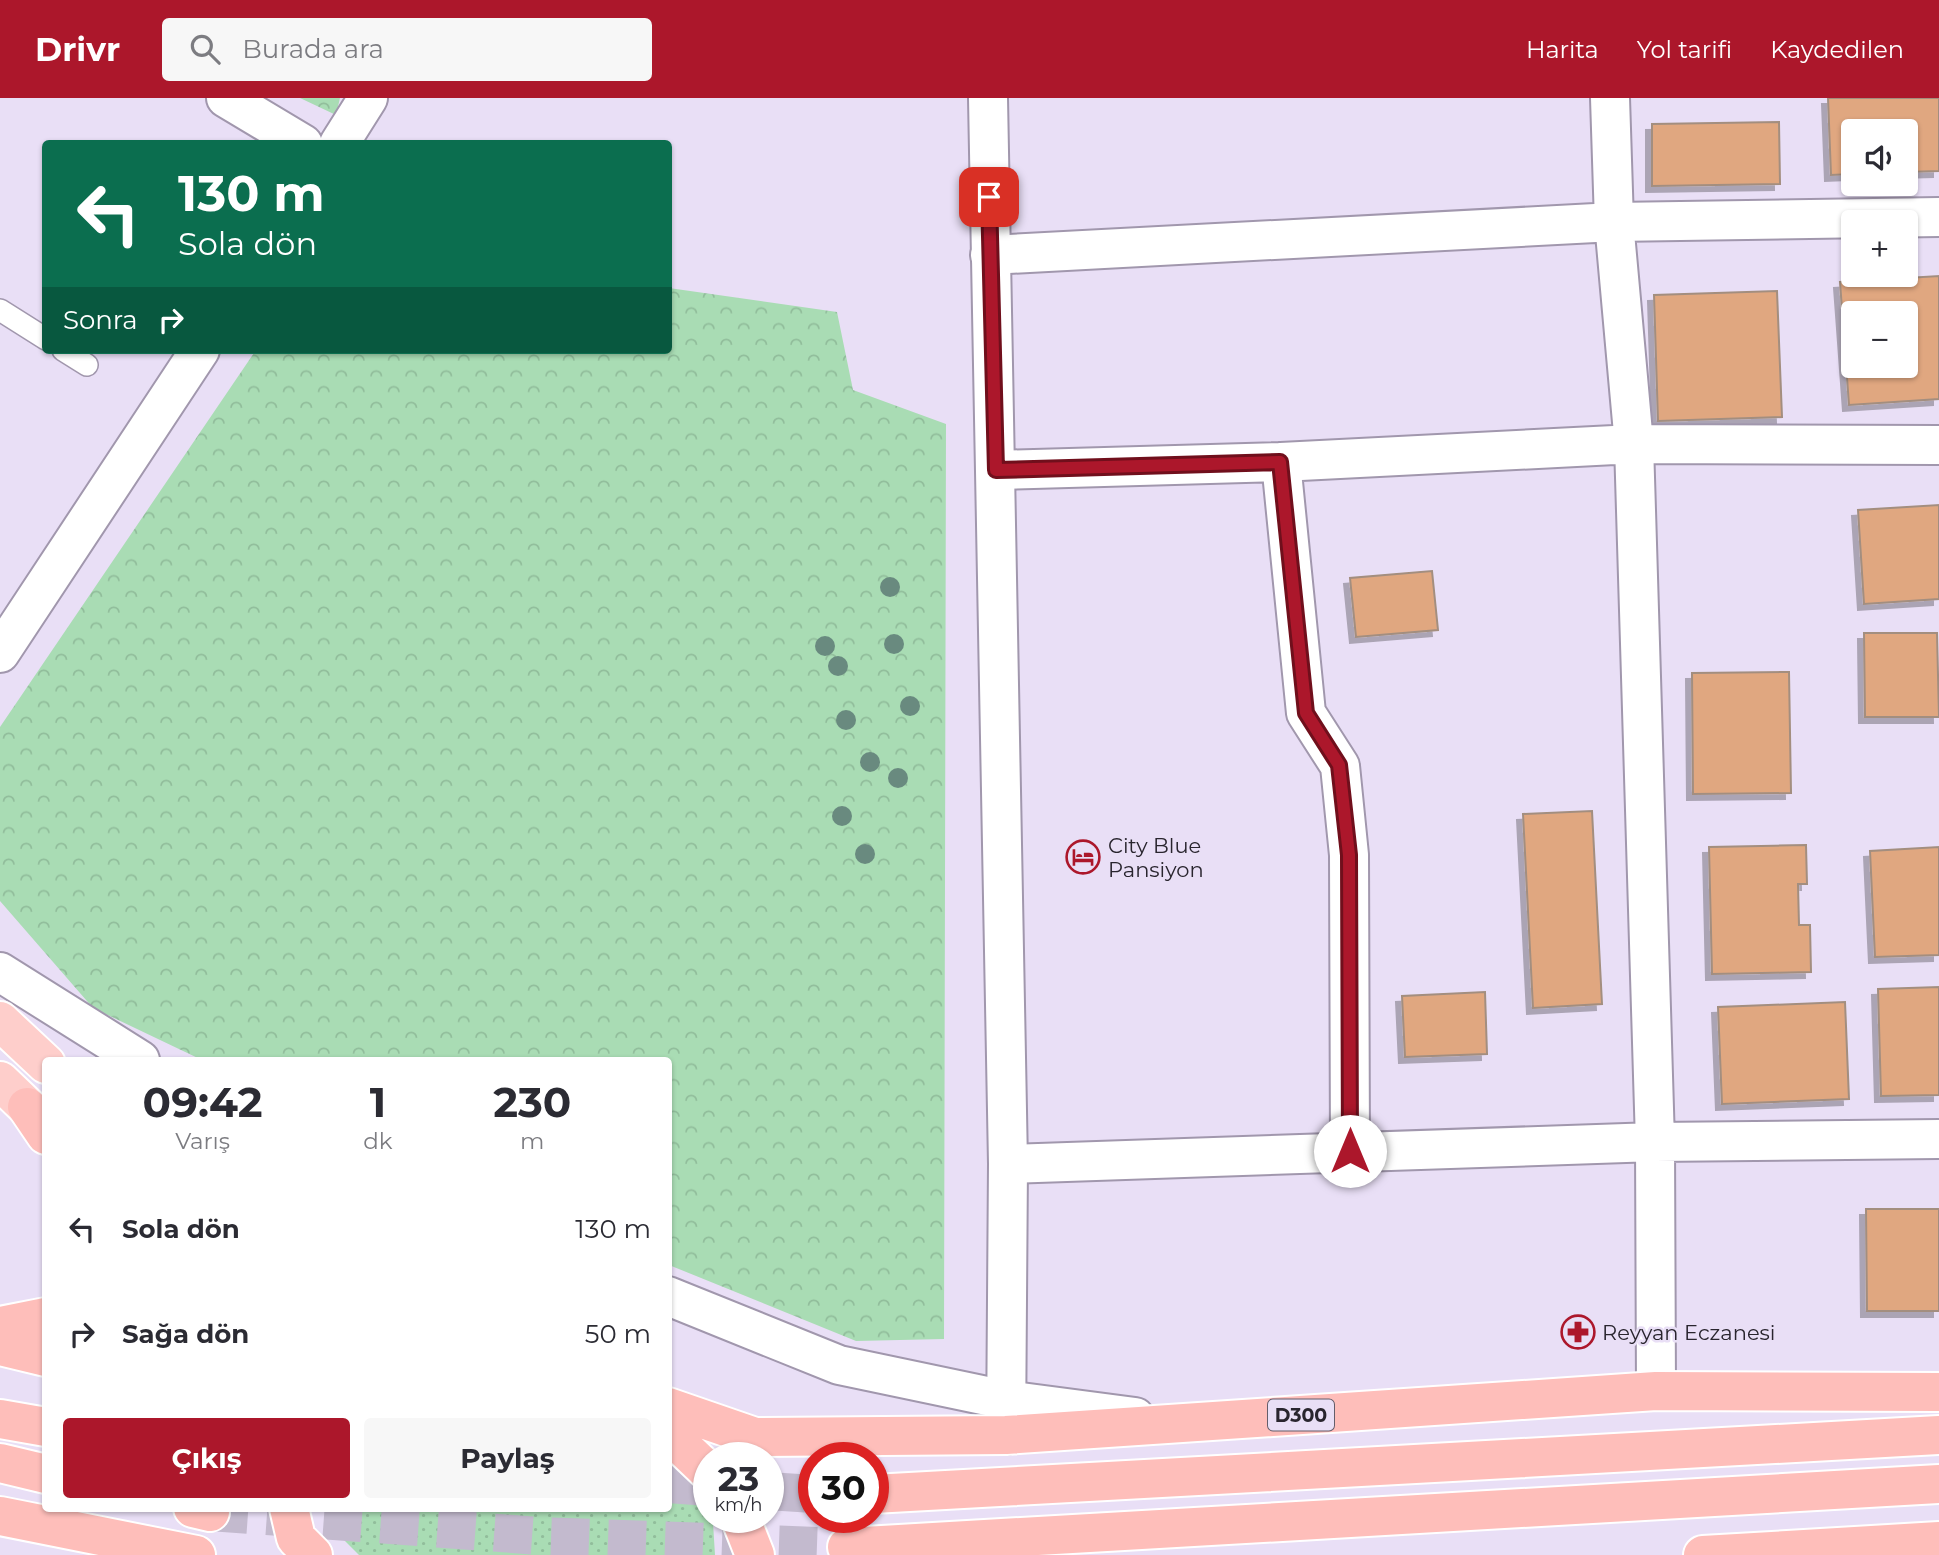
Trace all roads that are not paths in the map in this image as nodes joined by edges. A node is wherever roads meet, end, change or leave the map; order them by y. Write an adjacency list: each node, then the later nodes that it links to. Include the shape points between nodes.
1 (226, 98): 5 (street)
2 (368, 98): 6 (street)
3 (988, 98): 9 (street)
4 (1609, 98): 8 (street)
5 (296, 140)
6 (342, 140)
7 (1939, 217): 8 (street)
8 (1614, 222): 9 (street); 15 (street)
9 (990, 255): 18 (street)
10 (0, 310): 11 (lane)
11 (42, 336)
12 (70, 354): 14 (lane)
13 (197, 354): 19 (street)
14 (88, 365)
15 (1634, 444): 16 (street); 17 (street); 27 (street)
16 (1939, 445)
17 (1280, 462): 18 (street); 28 (street, via 1306,713 1339,765 1348,842)
18 (996, 470): 29 (street)
19 (0, 653)
20 (0, 972): 22 (street)
21 (0, 1021): 23 (main road)
22 (135, 1057)
23 (42, 1060)
24 (0, 1081): 25 (main road)
25 (39, 1122)
26 (1939, 1139): 27 (street)
27 (1655, 1142): 28 (street); 35 (street)
28 (1350, 1151): 29 (street)
29 (1008, 1164): 38 (street)
30 (672, 1298): 38 (street, via 839,1365)
31 (42, 1318): 32 (highway)
32 (0, 1326)
33 (0, 1346): 34 (highway)
34 (42, 1356)
35 (1656, 1391): 36 (highway, D300); 38 (highway, D300, via 1182,1423)
36 (1939, 1392)
37 (672, 1408): 38 (highway, D300, via 755,1437)
38 (1006, 1418)
39 (0, 1419): 40 (highway)
40 (42, 1426)
41 (1939, 1434): 47 (highway)
42 (672, 1437): 43 (highway)
43 (693, 1457)
44 (0, 1463): 45 (highway)
45 (42, 1473)
46 (1939, 1484): 52 (highway)
47 (889, 1493)
48 (290, 1512): 54 (highway, via 296,1538)
49 (0, 1516): 53 (highway)
50 (746, 1533): 55 (highway)
51 (1939, 1541): 56 (highway)
52 (847, 1547)
53 (196, 1555)
54 (313, 1555)
55 (755, 1555)
56 (1703, 1555)

